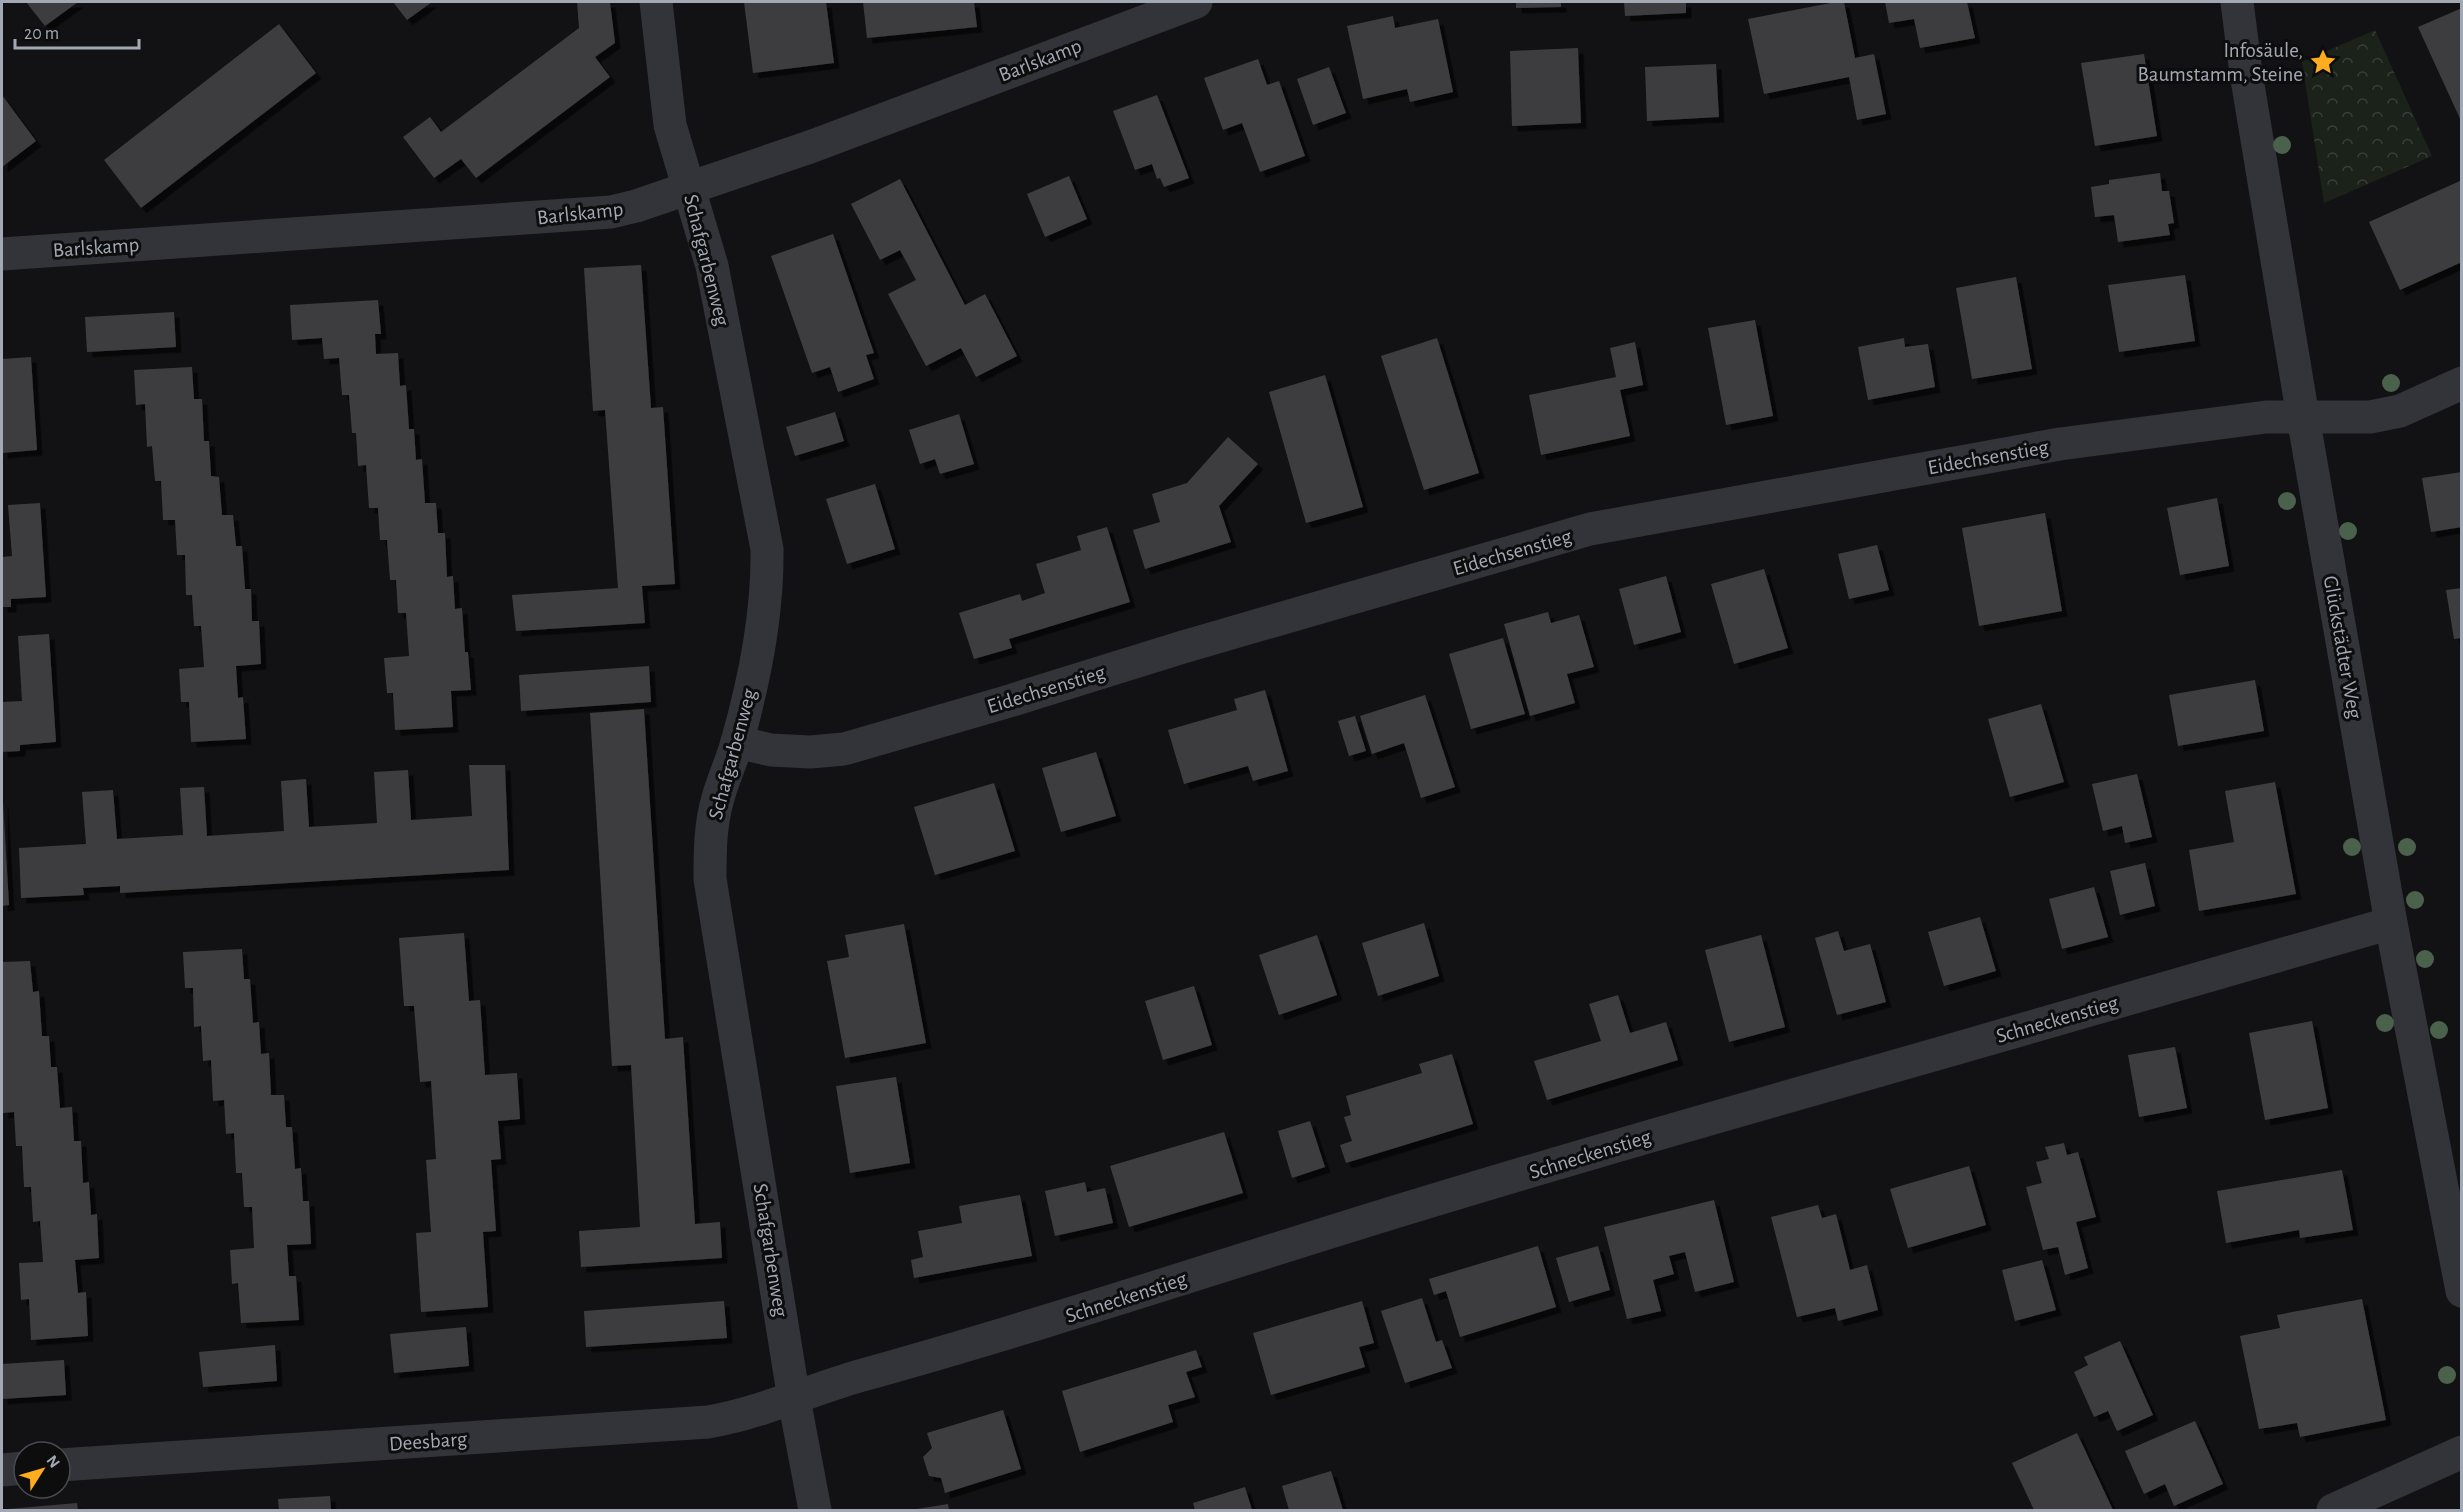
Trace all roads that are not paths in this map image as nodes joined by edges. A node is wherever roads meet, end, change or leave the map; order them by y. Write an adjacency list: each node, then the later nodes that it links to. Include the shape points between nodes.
1 (656, 2): 4 (street, Schafgarbenweg, via 670,125)
2 (1196, 2): 4 (street, Barlskamp)
3 (2237, 2): 7 (street, Glückstädter Weg)
4 (689, 189): 5 (street, Barlskamp, via 610,212); 8 (street, Schafgarbenweg, via 712,266 767,549 768,588 762,636)
5 (2, 254)
6 (2462, 383): 7 (street, Eidechsenstieg, via 2400,411 2370,417)
7 (2303, 417): 8 (street, Eidechsenstieg, via 2266,417 2060,444 1590,530 844,749 771,750); 9 (street, Glückstädter Weg)
8 (737, 742): 11 (street, Schafgarbenweg, via 717,799 710,839 710,879)
9 (2391, 923): 10 (street, Glückstädter Weg); 11 (street, Schneckenstieg, via 1659,1133 1010,1334 826,1386)
10 (2462, 1291)
11 (794, 1399): 13 (street, Deesbarg, via 708,1422); 14 (street, Schafgarbenweg)
12 (2462, 1452): 15 (street)
13 (72, 1465)
14 (815, 1510)
15 (2333, 1510)

